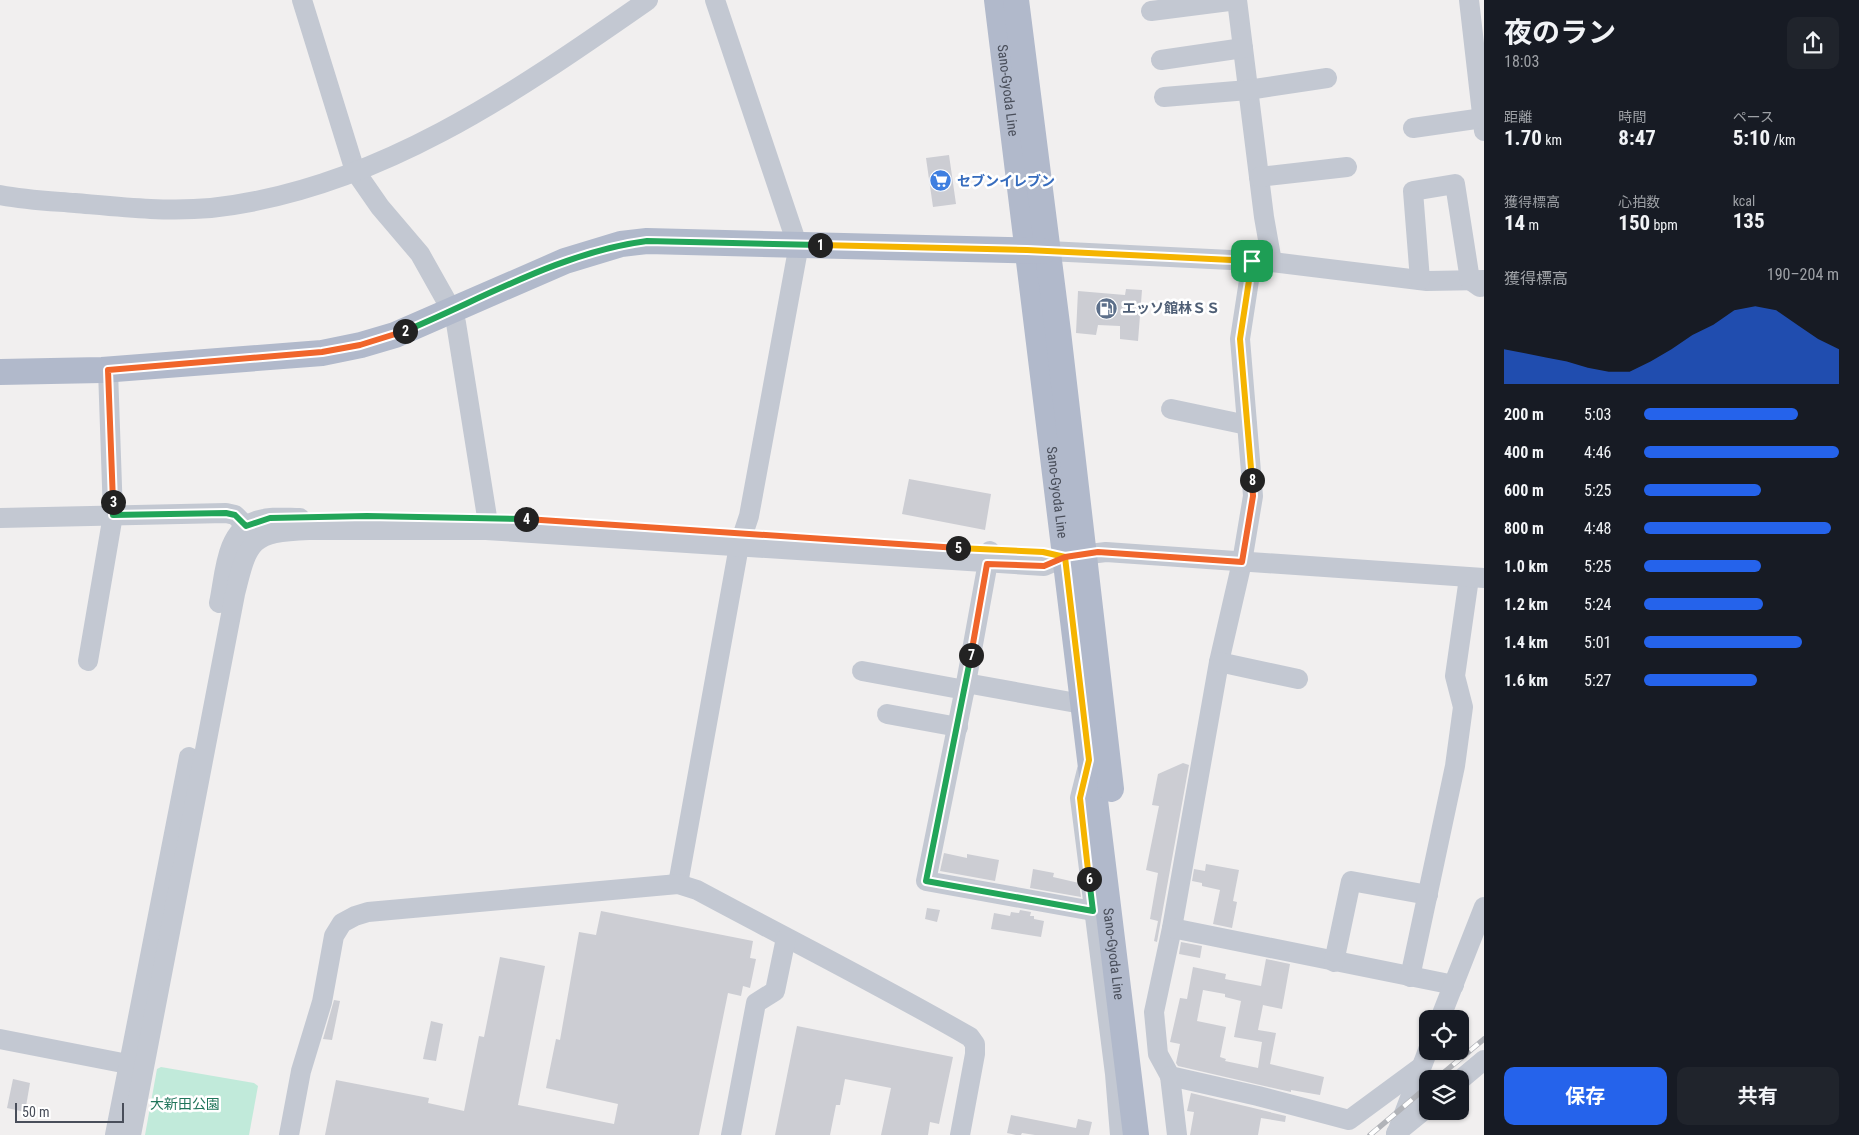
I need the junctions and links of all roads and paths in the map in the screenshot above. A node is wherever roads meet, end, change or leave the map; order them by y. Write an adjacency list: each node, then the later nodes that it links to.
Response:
1 (302, 0): 17 (street)
2 (648, 0): 17 (street)
3 (715, 0): 20 (street)
4 (997, 0): 21 (main road, Sano-Gyoda Line)
5 (1016, 0): 21 (main road, Sano-Gyoda Line)
6 (1237, 0): 8 (street); 9 (street)
7 (1469, 0): 14 (street)
8 (1151, 11)
9 (1243, 48): 10 (street); 12 (street)
10 (1161, 60)
11 (1327, 78): 12 (street)
12 (1248, 90): 13 (street); 18 (street)
13 (1164, 97)
14 (1483, 124): 15 (street)
15 (1413, 128)
16 (1347, 167): 18 (street)
17 (355, 171): 19 (street); 25 (street)
18 (1259, 176): 22 (street)
19 (0, 195)
20 (797, 244): 21 (main road); 25 (main road); 34 (street)
21 (1037, 251): 22 (street); 35 (main road, Sano-Gyoda Line)
22 (1262, 262): 23 (street); 29 (street)
23 (1420, 280): 24 (street); 24 (street)
24 (1479, 283)
25 (452, 311): 26 (main road); 32 (street)
26 (108, 370): 27 (main road); 30 (street)
27 (0, 372)
28 (1171, 408): 29 (street)
29 (1247, 425): 37 (street)
30 (113, 515): 31 (street); 33 (street); 39 (street)
31 (0, 518)
32 (486, 524): 33 (street); 34 (street); 63 (street)
33 (246, 526): 63 (street)
34 (741, 540): 36 (street); 49 (street)
35 (1074, 556): 36 (street); 37 (street); 44 (main road, Sano-Gyoda Line); 48 (main road, Sano-Gyoda Line)
36 (989, 557): 43 (street)
37 (1242, 562): 38 (street); 40 (street)
38 (1477, 578): 50 (street)
39 (88, 661)
40 (1219, 662): 42 (street); 53 (street)
41 (862, 671): 43 (street)
42 (1298, 679)
43 (966, 686): 44 (street); 46 (street)
44 (1082, 704): 47 (main road, Sano-Gyoda Line)
45 (887, 714): 46 (street)
46 (958, 727): 52 (street)
47 (1089, 760): 48 (main road, Sano-Gyoda Line); 52 (street)
48 (1103, 802): 74 (main road, Sano-Gyoda Line); 75 (main road, Sano-Gyoda Line)
49 (678, 884): 54 (street); 70 (street)
50 (1428, 895): 55 (street); 56 (street)
51 (1484, 907): 57 (street)
52 (1093, 911): 73 (street)
53 (1172, 928): 55 (street); 65 (street)
54 (786, 938): 71 (street); 72 (street)
55 (1334, 962): 56 (street)
56 (1410, 977): 57 (street)
57 (1454, 985): 58 (street)
58 (1444, 1010)
59 (0, 1039): 63 (street)
60 (1422, 1060): 65 (street)
61 (1423, 1060): 67 (street)
62 (1484, 1060): 64 (street)
63 (137, 1065): 68 (street); 69 (street)
64 (1469, 1072)
65 (1170, 1076): 76 (street)
66 (1419, 1115): 67 (street)
67 (1396, 1134)
68 (115, 1135)
69 (131, 1135)
70 (289, 1135)
71 (731, 1135)
72 (960, 1135)
73 (1120, 1135)
74 (1136, 1135)
75 (1154, 1135)
76 (1177, 1135)

